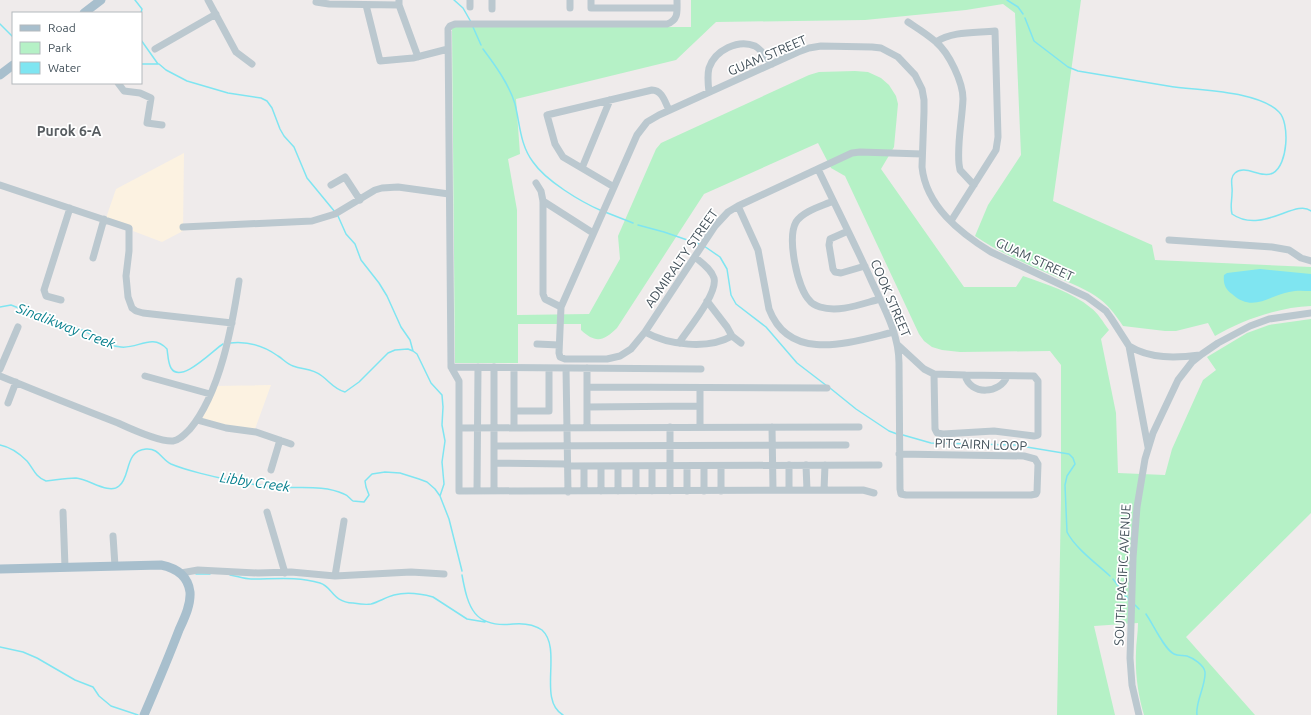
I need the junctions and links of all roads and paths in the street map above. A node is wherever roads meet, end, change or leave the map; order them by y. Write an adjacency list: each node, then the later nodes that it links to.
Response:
1 (102, 0): 12 (main road)
2 (208, 0): 13 (street)
3 (492, 0): 11 (street)
4 (570, 0): 10 (street)
5 (316, 2): 9 (street)
6 (399, 3): 9 (street); 18 (street)
7 (591, 4): 8 (street)
8 (677, 4): 17 (street)
9 (366, 5): 18 (street)
10 (570, 8)
11 (492, 9)
12 (85, 12)
13 (216, 14): 16 (street); 19 (street)
14 (908, 22): 15 (street)
15 (936, 42): 34 (street); 34 (street)
16 (155, 49)
17 (448, 49): 18 (street); 36 (street)
18 (418, 57)
19 (252, 64)
20 (772, 64): 24 (street, GUAM STREET); 24 (street); 28 (street, GUAM STREET)
21 (12, 66): 22 (main road)
22 (0, 75)
23 (119, 84): 27 (street)
24 (709, 92): 26 (street, GUAM STREET)
25 (610, 100): 26 (street); 29 (street); 29 (street)
26 (669, 110): 35 (street, GUAM STREET)
27 (162, 125)
28 (922, 154): 30 (street, ADMIRALTY STREET); 43 (street, GUAM STREET)
29 (582, 168): 35 (street)
30 (818, 169): 39 (street, COOK STREET); 40 (street, ADMIRALTY STREET)
31 (536, 183): 38 (street)
32 (0, 185): 41 (street)
33 (332, 185): 37 (street)
34 (974, 185): 43 (street)
35 (614, 187): 46 (street, GUAM STREET)
36 (449, 194): 37 (street); 71 (street)
37 (360, 200): 44 (street)
38 (543, 201): 46 (street); 56 (street)
39 (833, 201): 45 (street, COOK STREET); 53 (street)
40 (738, 206): 48 (street, ADMIRALTY STREET); 61 (street)
41 (70, 208): 42 (street); 54 (street)
42 (104, 220): 49 (street); 58 (street)
43 (951, 221): 68 (street, GUAM STREET)
44 (182, 227)
45 (848, 231): 51 (street, COOK STREET); 51 (street)
46 (593, 233): 56 (street, GUAM STREET)
47 (1169, 240): 50 (street)
48 (695, 257): 55 (street); 60 (street, ADMIRALTY STREET)
49 (93, 258)
50 (1311, 261)
51 (865, 266): 53 (street, COOK STREET)
52 (239, 281): 58 (street)
53 (880, 299): 61 (street, COOK STREET)
54 (61, 300)
55 (707, 301): 62 (street); 63 (street)
56 (561, 307): 66 (street, GUAM STREET)
57 (1311, 313): 69 (street, SOUTH PACIFIC AVENUE)
58 (232, 322): 89 (street)
59 (18, 327): 78 (street)
60 (645, 332): 63 (street); 70 (street, ADMIRALTY STREET)
61 (894, 332): 67 (street, COOK STREET)
62 (732, 336): 63 (street); 64 (street)
63 (679, 342)
64 (741, 343)
65 (537, 344): 66 (street)
66 (559, 345): 70 (street, GUAM STREET)
67 (898, 346): 80 (street); 113 (street, COOK STREET)
68 (1129, 346): 69 (street); 112 (street, GUAM STREET)
69 (1202, 354): 112 (street, SOUTH PACIFIC AVENUE)
70 (560, 357)
71 (450, 367): 72 (street); 101 (street)
72 (478, 367): 73 (street); 102 (street)
73 (494, 367): 74 (street); 103 (street)
74 (514, 368): 75 (street); 93 (street)
75 (549, 368): 76 (street); 93 (street)
76 (566, 368): 77 (street); 95 (street)
77 (587, 368): 79 (street); 86 (street)
78 (0, 369)
79 (701, 369)
80 (934, 374): 83 (street); 84 (street)
81 (0, 376): 85 (street)
82 (146, 376): 89 (street)
83 (966, 376): 84 (street); 84 (street)
84 (1007, 376)
85 (16, 382): 90 (street); 94 (street)
86 (587, 388): 87 (street); 92 (street)
87 (700, 388): 88 (street); 91 (street)
88 (827, 388)
89 (210, 394): 94 (street)
90 (8, 404)
91 (700, 406): 92 (street); 98 (street)
92 (587, 407): 96 (street)
93 (514, 411): 104 (street)
94 (197, 420): 105 (street)
95 (567, 427): 96 (street); 104 (street); 109 (street)
96 (587, 427): 97 (street)
97 (670, 427): 98 (street); 110 (street)
98 (700, 427): 99 (street)
99 (772, 427): 100 (street); 111 (street)
100 (859, 427)
101 (459, 428): 102 (street); 136 (street)
102 (478, 428): 103 (street); 136 (street)
103 (495, 428): 104 (street); 108 (street)
104 (514, 428)
105 (280, 440): 106 (street); 130 (street)
106 (291, 444)
107 (846, 445): 111 (street)
108 (494, 446): 109 (street); 114 (street)
109 (567, 446): 110 (street); 115 (street)
110 (670, 446): 111 (street); 125 (street)
111 (772, 446): 129 (street)
112 (1148, 447): 161 (street, SOUTH PACIFIC AVENUE)
113 (899, 454): 148 (street, COOK STREET); 148 (street, PITCAIRN LOOP)
114 (495, 463): 115 (street); 137 (street)
115 (567, 465): 120 (street); 146 (street)
116 (789, 465): 117 (street); 129 (street); 133 (street)
117 (806, 465): 118 (street); 134 (street)
118 (825, 465): 119 (street); 135 (street)
119 (879, 465)
120 (584, 466): 121 (street); 138 (street)
121 (601, 466): 122 (street); 139 (street)
122 (618, 466): 123 (street); 140 (street)
123 (636, 466): 124 (street); 141 (street)
124 (652, 466): 125 (street); 142 (street)
125 (670, 466): 126 (street); 143 (street)
126 (687, 466): 127 (street); 144 (street)
127 (704, 466): 128 (street); 145 (street)
128 (721, 466): 129 (street); 131 (street)
129 (772, 466): 132 (street)
130 (271, 470)
131 (721, 490): 132 (street); 145 (street)
132 (773, 490): 133 (street)
133 (789, 490): 134 (street)
134 (806, 490): 135 (street)
135 (824, 490): 147 (street)
136 (477, 491): 137 (street)
137 (494, 491): 146 (street)
138 (584, 491): 139 (street); 146 (street)
139 (601, 491): 140 (street)
140 (618, 491): 141 (street)
141 (636, 491): 142 (street)
142 (652, 491): 143 (street)
143 (670, 491): 144 (street)
144 (687, 491): 145 (street)
145 (704, 491)
146 (568, 492)
147 (874, 493)
148 (901, 494)
149 (63, 512): 154 (street)
150 (267, 512): 157 (street)
151 (344, 521): 159 (street)
152 (113, 536): 153 (street)
153 (115, 566): 154 (main road); 156 (main road)
154 (65, 567): 155 (main road)
155 (0, 569)
156 (181, 573): 157 (street); 160 (main road)
157 (285, 573): 159 (street)
158 (444, 574): 159 (street)
159 (335, 576)
160 (144, 715)
161 (1139, 715)

